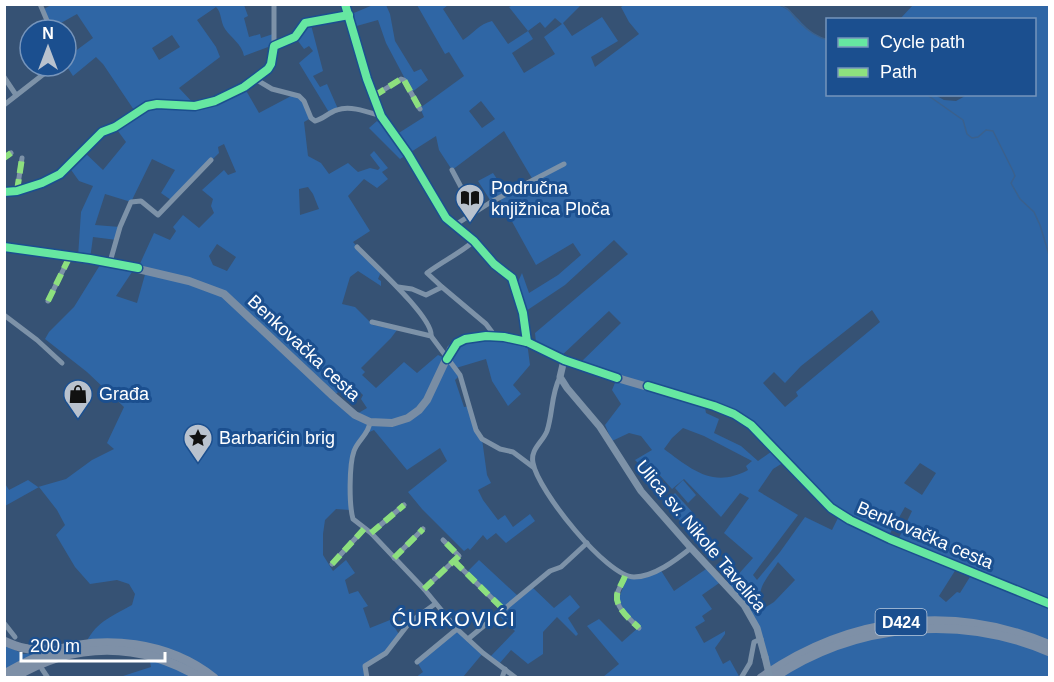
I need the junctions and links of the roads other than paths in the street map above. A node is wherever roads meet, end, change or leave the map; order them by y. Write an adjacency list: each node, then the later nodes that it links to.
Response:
1 (40, 4): 5 (street)
2 (274, 4): 6 (street)
3 (345, 4): 4 (street)
4 (349, 15): 6 (street); 11 (street)
5 (46, 18)
6 (274, 46): 9 (street)
7 (4, 77): 10 (street)
8 (38, 78): 10 (street)
9 (255, 79): 14 (street); 22 (street)
10 (16, 95): 12 (street)
11 (374, 98): 13 (street); 14 (street); 15 (street)
12 (4, 105)
13 (420, 109)
14 (363, 110): 15 (street)
15 (381, 116): 25 (street)
16 (11, 153): 17 (street)
17 (4, 158)
18 (22, 158): 22 (street)
19 (211, 160): 30 (street)
20 (564, 164): 24 (street)
21 (452, 170): 24 (street)
22 (17, 191): 23 (street)
23 (4, 192)
24 (482, 207): 25 (street)
25 (454, 225): 26 (street)
26 (474, 241): 32 (street); 38 (street)
27 (4, 247): 29 (main road, Benkovačka cesta)
28 (357, 247): 31 (street)
29 (70, 256): 30 (main road, Benkovačka cesta); 33 (street)
30 (111, 262): 43 (main road, Benkovačka cesta)
31 (398, 287): 32 (street); 36 (street)
32 (442, 287): 37 (street)
33 (48, 301)
34 (4, 315): 41 (street)
35 (372, 322): 36 (street)
36 (431, 336): 39 (street)
37 (493, 336): 38 (main road, Benkovačka cesta); 39 (main road, Benkovačka cesta)
38 (527, 342): 40 (main road, Benkovačka cesta)
39 (447, 359): 43 (main road, Benkovačka cesta); 44 (street)
40 (564, 360): 42 (street); 58 (main road, Benkovačka cesta)
41 (62, 363)
42 (560, 377): 44 (street); 51 (street, Ulica sv. Nikole Tavelića)
43 (370, 422): 46 (street)
44 (534, 468): 50 (street)
45 (404, 505): 48 (street)
46 (364, 529): 48 (street); 54 (street)
47 (423, 529): 52 (street)
48 (371, 533): 52 (street)
49 (443, 540): 53 (street)
50 (587, 543): 55 (street); 59 (street)
51 (691, 548): 55 (street); 65 (street, Ulica sv. Nikole Tavelića)
52 (394, 558): 56 (street)
53 (454, 561): 56 (street); 59 (street)
54 (332, 564)
55 (625, 576): 61 (street)
56 (424, 589): 57 (street)
57 (435, 604): 62 (street); 78 (street)
58 (1050, 604)
59 (503, 609): 64 (street)
60 (4, 623): 63 (street)
61 (639, 628)
62 (457, 629): 64 (street); 70 (street)
63 (15, 637)
64 (468, 639): 72 (street)
65 (761, 639): 81 (street); 83 (street, Ulica sv. Nikole Tavelića, bridge)
66 (4, 641): 68 (highway)
67 (1050, 645): 82 (highway, D424)
68 (59, 649): 73 (highway); 77 (highway)
69 (1050, 652): 83 (highway, D424)
70 (417, 662)
71 (42, 669): 75 (street)
72 (505, 669): 79 (street); 80 (street)
73 (4, 674)
74 (13, 678): 76 (highway)
75 (48, 678)
76 (201, 678)
77 (214, 678)
78 (366, 678)
79 (502, 678)
80 (516, 678)
81 (741, 678)
82 (761, 678)
83 (772, 678)

